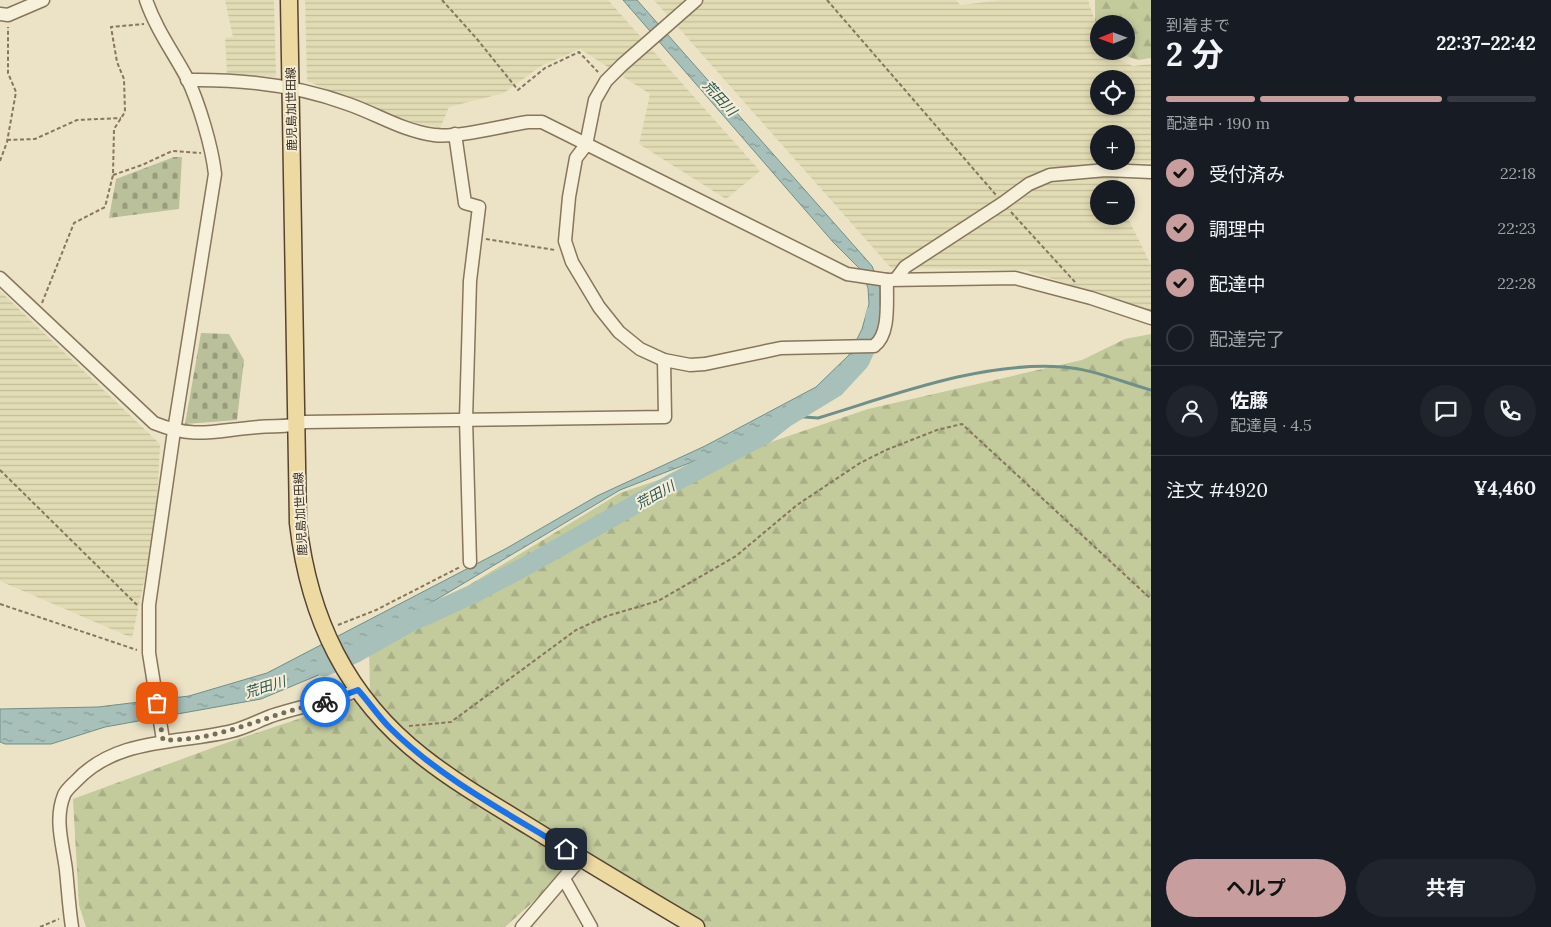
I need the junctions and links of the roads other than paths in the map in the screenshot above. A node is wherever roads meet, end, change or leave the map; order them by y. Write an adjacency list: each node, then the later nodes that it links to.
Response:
1 (43, 0): 5 (street)
2 (146, 0): 6 (street)
3 (289, 0): 7 (main road, 鹿児島加世田線)
4 (696, 0): 9 (street)
5 (4, 15)
6 (188, 80): 7 (street); 17 (street)
7 (291, 88): 8 (street); 16 (main road, 鹿児島加世田線)
8 (455, 134): 9 (street); 15 (street)
9 (586, 145): 12 (street); 14 (street)
10 (1151, 172): 12 (street)
11 (0, 278): 17 (street)
12 (890, 279): 13 (street); 14 (street)
13 (1151, 318)
14 (664, 360): 15 (street)
15 (466, 420): 16 (street); 18 (street)
16 (297, 425): 17 (street); 19 (main road, 鹿児島加世田線)
17 (174, 431): 20 (street)
18 (470, 562)
19 (354, 684): 20 (street); 21 (main road, 鹿児島加世田線)
20 (162, 735): 23 (street)
21 (581, 858): 22 (street); 26 (main road, 鹿児島加世田線)
22 (564, 879): 24 (street); 25 (street)
23 (72, 927)
24 (522, 927)
25 (591, 927)
26 (696, 927)

